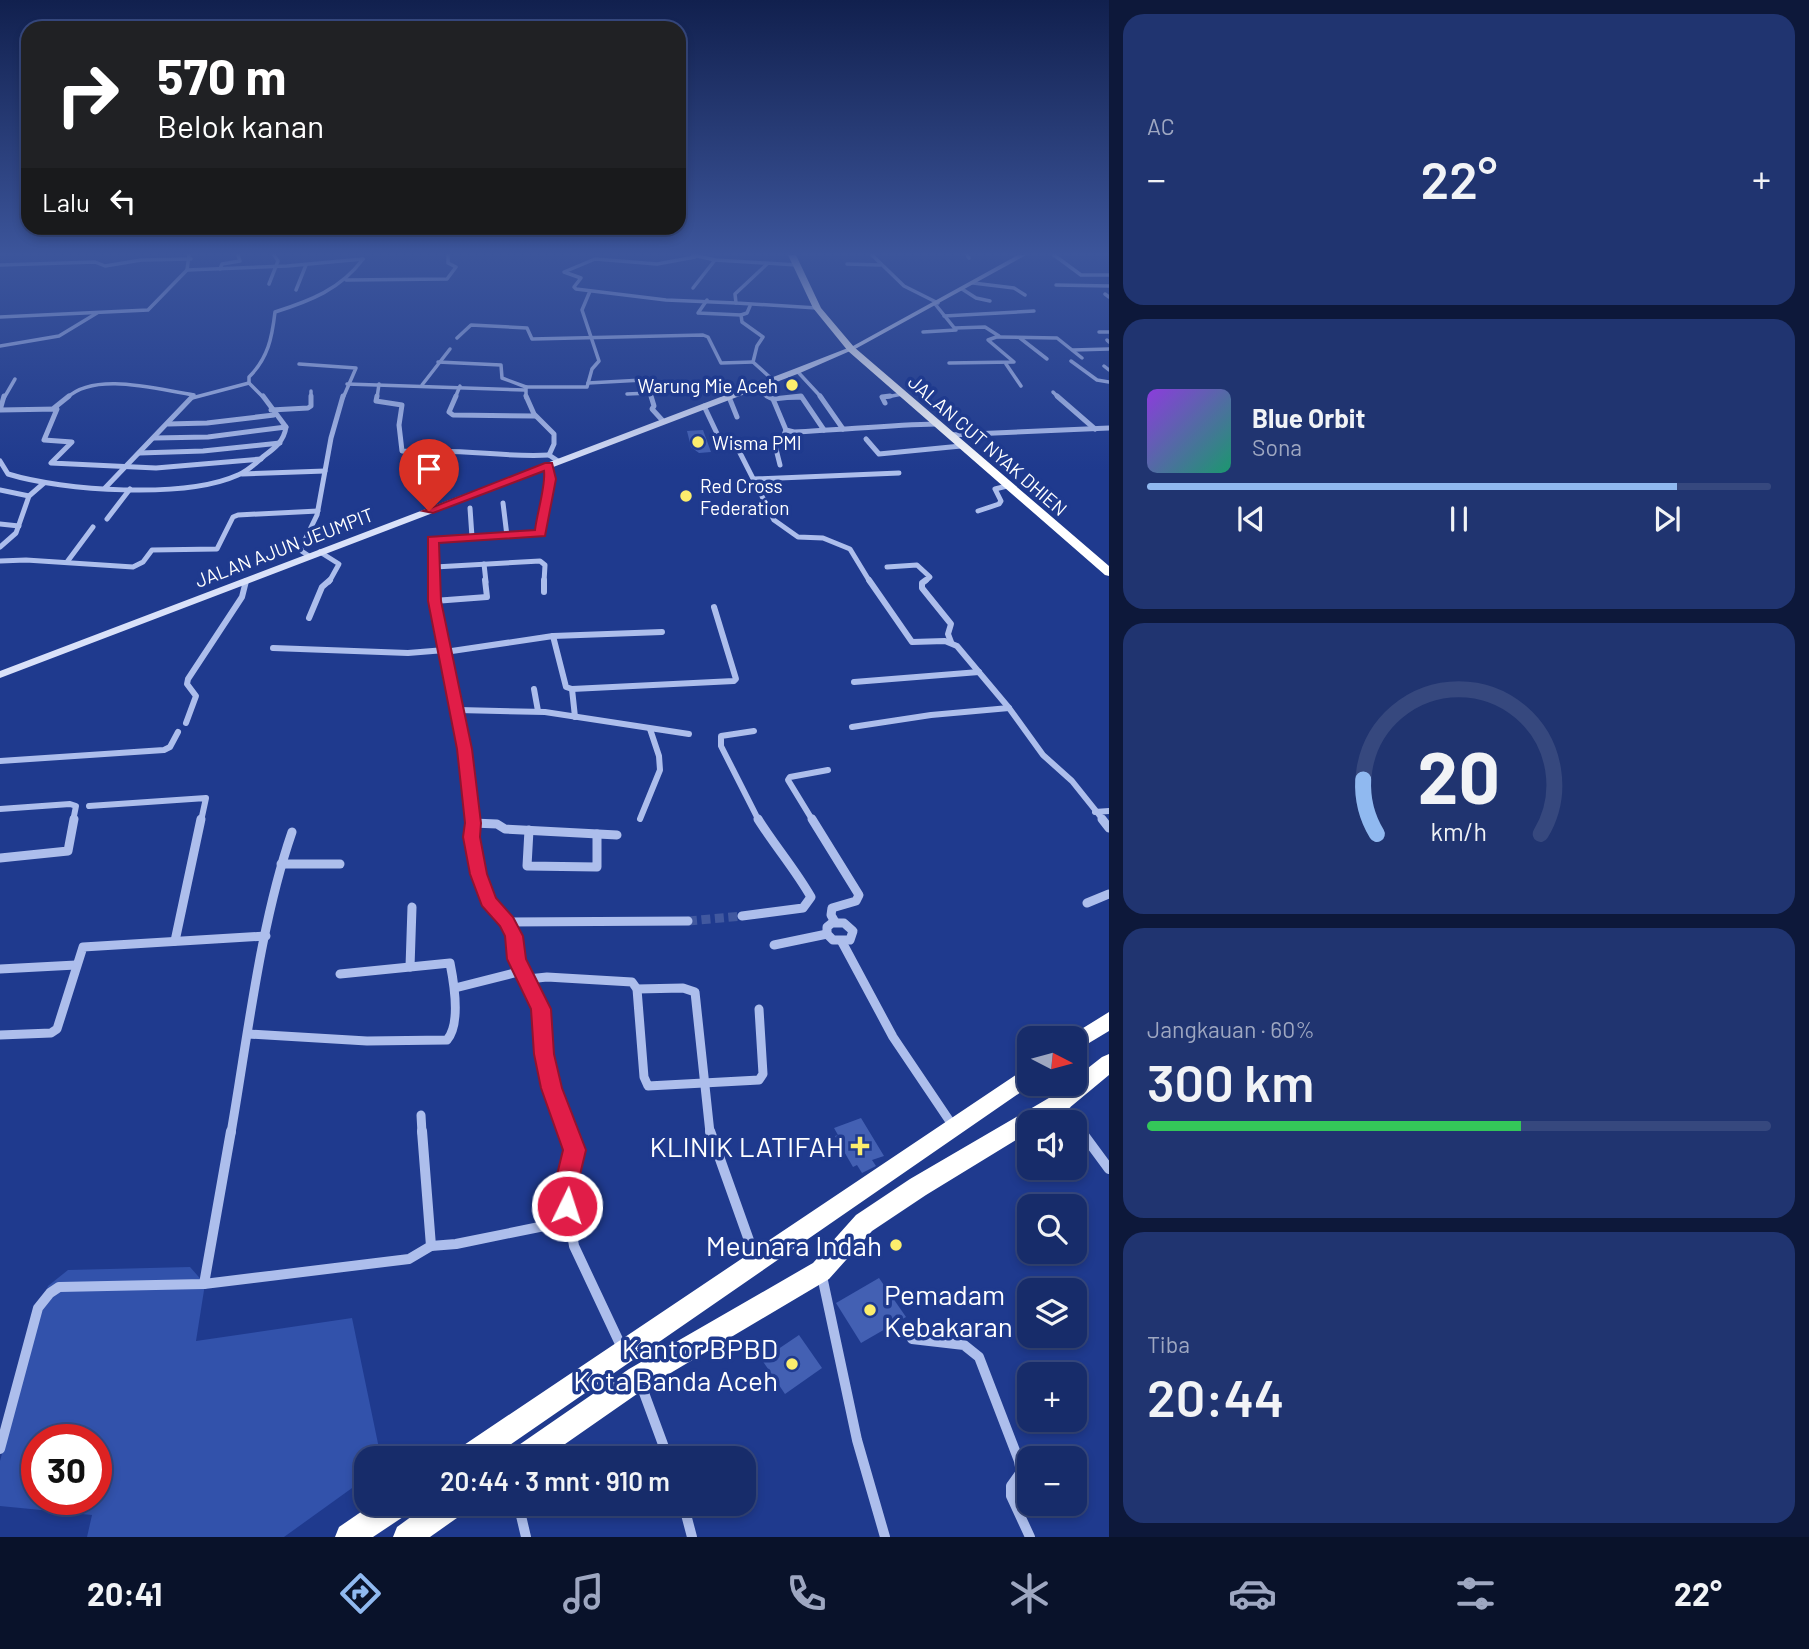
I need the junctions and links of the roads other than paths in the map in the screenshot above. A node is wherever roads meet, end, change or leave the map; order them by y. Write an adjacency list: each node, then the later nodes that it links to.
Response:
1 (75, 327): 19 (street)
2 (273, 327): 39 (street)
3 (467, 327): 16 (street)
4 (505, 327): 18 (street)
5 (588, 327): 18 (street)
6 (745, 327): 28 (street)
7 (831, 327): 20 (highway, JALAN CUT NYAK DHIEN)
8 (890, 327): 20 (street, JALAN AJUN JEUMPIT)
9 (955, 328): 11 (street); 14 (street)
10 (1044, 329): 17 (street)
11 (923, 332)
12 (1098, 332): 13 (street)
13 (1109, 332)
14 (998, 337): 15 (street); 31 (street)
15 (1019, 337): 17 (street); 25 (street)
16 (457, 338)
17 (1057, 338): 23 (street)
18 (592, 339): 28 (street); 40 (street)
19 (0, 346)
20 (851, 346): 34 (street, JALAN AJUN JEUMPIT); 51 (highway, JALAN CUT NYAK DHIEN); 70 (highway, JALAN CUT NYAK DHIEN)
21 (1109, 348): 23 (street)
22 (450, 349): 27 (street)
23 (1072, 349): 24 (street)
24 (1082, 358)
25 (1047, 359)
26 (1071, 361): 38 (street)
27 (438, 362): 43 (street); 46 (street)
28 (754, 362): 37 (street)
29 (949, 363): 31 (street)
30 (299, 364): 41 (street)
31 (1006, 364): 45 (street)
32 (1104, 366): 33 (street)
33 (1109, 370)
34 (797, 371): 37 (street, JALAN AJUN JEUMPIT); 65 (street)
35 (15, 379): 57 (street)
36 (643, 380): 40 (street)
37 (774, 380): 47 (street, JALAN AJUN JEUMPIT)
38 (1109, 382)
39 (249, 383): 52 (street); 58 (street)
40 (588, 383): 46 (street)
41 (347, 384): 42 (street); 82 (street)
42 (379, 384): 43 (street); 75 (street)
43 (422, 385): 44 (street)
44 (460, 386): 46 (street); 59 (street)
45 (1021, 386)
46 (525, 388): 59 (street)
47 (752, 388): 53 (street, JALAN AJUN JEUMPIT); 54 (street)
48 (311, 391): 58 (street)
49 (1054, 392): 66 (street)
50 (627, 394): 61 (street)
51 (902, 394): 55 (street); 63 (highway, JALAN CUT NYAK DHIEN)
52 (194, 396): 57 (street); 62 (street)
53 (729, 397): 56 (street, JALAN AJUN JEUMPIT); 60 (street)
54 (774, 399): 68 (street); 69 (street)
55 (886, 403)
56 (704, 406): 61 (street, JALAN AJUN JEUMPIT); 85 (street)
57 (53, 408): 81 (street)
58 (272, 412): 62 (street); 64 (street)
59 (535, 416): 79 (street)
60 (737, 417)
61 (663, 421): 79 (street, JALAN AJUN JEUMPIT)
62 (168, 424): 71 (street)
63 (936, 424): 65 (street); 70 (highway, JALAN CUT NYAK DHIEN)
64 (286, 427): 71 (street); 73 (street)
65 (843, 429): 69 (street)
66 (1095, 429): 67 (street); 70 (street)
67 (1108, 429)
68 (786, 430): 69 (street); 80 (street)
69 (824, 430)
70 (953, 434): 74 (highway, JALAN CUT NYAK DHIEN); 108 (highway, JALAN CUT NYAK DHIEN)
71 (154, 438): 76 (street)
72 (866, 439): 74 (street)
73 (281, 443): 76 (street); 77 (street)
74 (961, 446): 87 (highway, JALAN CUT NYAK DHIEN)
75 (418, 452): 79 (street); 95 (street)
76 (139, 453): 81 (street)
77 (262, 459): 81 (street); 84 (street)
78 (0, 461): 86 (street)
79 (552, 461): 95 (street, JALAN AJUN JEUMPIT); 101 (street)
80 (780, 465)
81 (124, 469): 88 (street)
82 (325, 471): 84 (street); 94 (street)
83 (899, 473): 85 (street)
84 (242, 474): 89 (street)
85 (754, 479): 120 (street)
86 (44, 483): 88 (street); 91 (street)
87 (1007, 486): 96 (street); 112 (highway, JALAN CUT NYAK DHIEN)
88 (105, 488): 89 (street)
89 (130, 489): 97 (street)
90 (0, 490): 91 (street)
91 (29, 496): 99 (street)
92 (503, 503): 101 (street)
93 (470, 508): 102 (street)
94 (317, 511): 105 (street); 107 (street)
95 (429, 511): 104 (street, JALAN AJUN JEUMPIT)
96 (978, 511)
97 (107, 519)
98 (0, 524): 99 (street)
99 (19, 526): 103 (street)
100 (93, 527): 107 (street)
101 (507, 536): 102 (street)
102 (472, 537): 110 (street)
103 (0, 547)
104 (320, 552): 105 (street, JALAN AJUN JEUMPIT); 117 (street)
105 (309, 556): 113 (street, JALAN AJUN JEUMPIT)
106 (0, 561): 107 (street)
107 (67, 562)
108 (1109, 563)
109 (484, 564): 110 (street); 114 (street); 115 (street)
110 (435, 567): 115 (street)
111 (887, 567): 120 (street)
112 (1109, 572)
113 (246, 581): 124 (street, JALAN AJUN JEUMPIT); 132 (street)
114 (544, 592)
115 (434, 601): 122 (street)
116 (714, 607): 127 (street)
117 (309, 618)
118 (662, 632): 119 (street)
119 (553, 636): 122 (street); 127 (street)
120 (951, 642): 123 (street)
121 (273, 648): 122 (street)
122 (445, 651): 129 (street)
123 (979, 671): 125 (street); 128 (street)
124 (0, 675)
125 (854, 682)
126 (534, 689): 130 (street)
127 (572, 689): 131 (street)
128 (1009, 708): 133 (street); 143 (street)
129 (458, 710): 130 (street); 145 (street)
130 (538, 711): 131 (street)
131 (575, 717): 134 (street)
132 (186, 723)
133 (852, 727)
134 (650, 729): 137 (street); 144 (street)
135 (754, 731): 157 (street)
136 (178, 732): 138 (street)
137 (689, 734)
138 (0, 761)
139 (828, 770): 160 (street)
140 (89, 806): 163 (street)
141 (0, 809): 151 (street)
142 (1109, 811): 143 (street)
143 (1096, 812): 146 (street)
144 (640, 819)
145 (473, 823): 147 (street); 159 (street)
146 (1109, 828)
147 (529, 830): 149 (street); 149 (street)
148 (292, 832): 152 (street)
149 (597, 834): 150 (street)
150 (617, 835)
151 (0, 858)
152 (282, 864): 153 (street); 162 (street)
153 (340, 864)
154 (1109, 894): 155 (street)
155 (1087, 903)
156 (412, 907): 167 (street)
157 (742, 916)
158 (688, 921): 159 (street)
159 (507, 922): 169 (street)
160 (835, 922): 161 (street); 164 (street)
161 (827, 934): 164 (street); 165 (street)
162 (266, 936): 163 (street); 176 (street)
163 (175, 941): 166 (street)
164 (842, 942): 184 (street)
165 (774, 944)
166 (76, 964): 168 (street); 177 (street)
167 (410, 967): 170 (street); 172 (street)
168 (0, 969)
169 (522, 971): 171 (street); 172 (street)
170 (340, 974)
171 (528, 979): 173 (street); 188 (street)
172 (455, 988): 176 (street)
173 (637, 989): 181 (street); 181 (street)
174 (759, 1009): 181 (street)
175 (1109, 1020): 178 (highway)
176 (248, 1034): 192 (street)
177 (0, 1035)
178 (1087, 1035)
179 (1109, 1063): 182 (highway)
180 (1017, 1083): 184 (highway)
181 (706, 1084): 190 (street)
182 (1061, 1102): 186 (street); 187 (highway)
183 (421, 1115): 189 (street)
184 (953, 1127): 185 (highway)
185 (899, 1167): 187 (highway); 190 (highway)
186 (1109, 1169)
187 (918, 1187): 191 (highway)
188 (569, 1221): 189 (street); 194 (street)
189 (431, 1246): 192 (street)
190 (756, 1260): 194 (highway)
191 (821, 1271): 195 (highway); 208 (street)
192 (204, 1284): 199 (street)
193 (912, 1339): 209 (street)
194 (624, 1352): 196 (highway)
195 (638, 1378): 197 (highway); 198 (street)
196 (485, 1446)
197 (539, 1446)
198 (664, 1446)
199 (0, 1449)
200 (380, 1516): 204 (highway)
201 (436, 1516): 205 (highway)
202 (521, 1516): 206 (street)
203 (686, 1516): 207 (street)
204 (349, 1537)
205 (407, 1537)
206 (526, 1537)
207 (692, 1537)
208 (885, 1537)
209 (1030, 1537)

